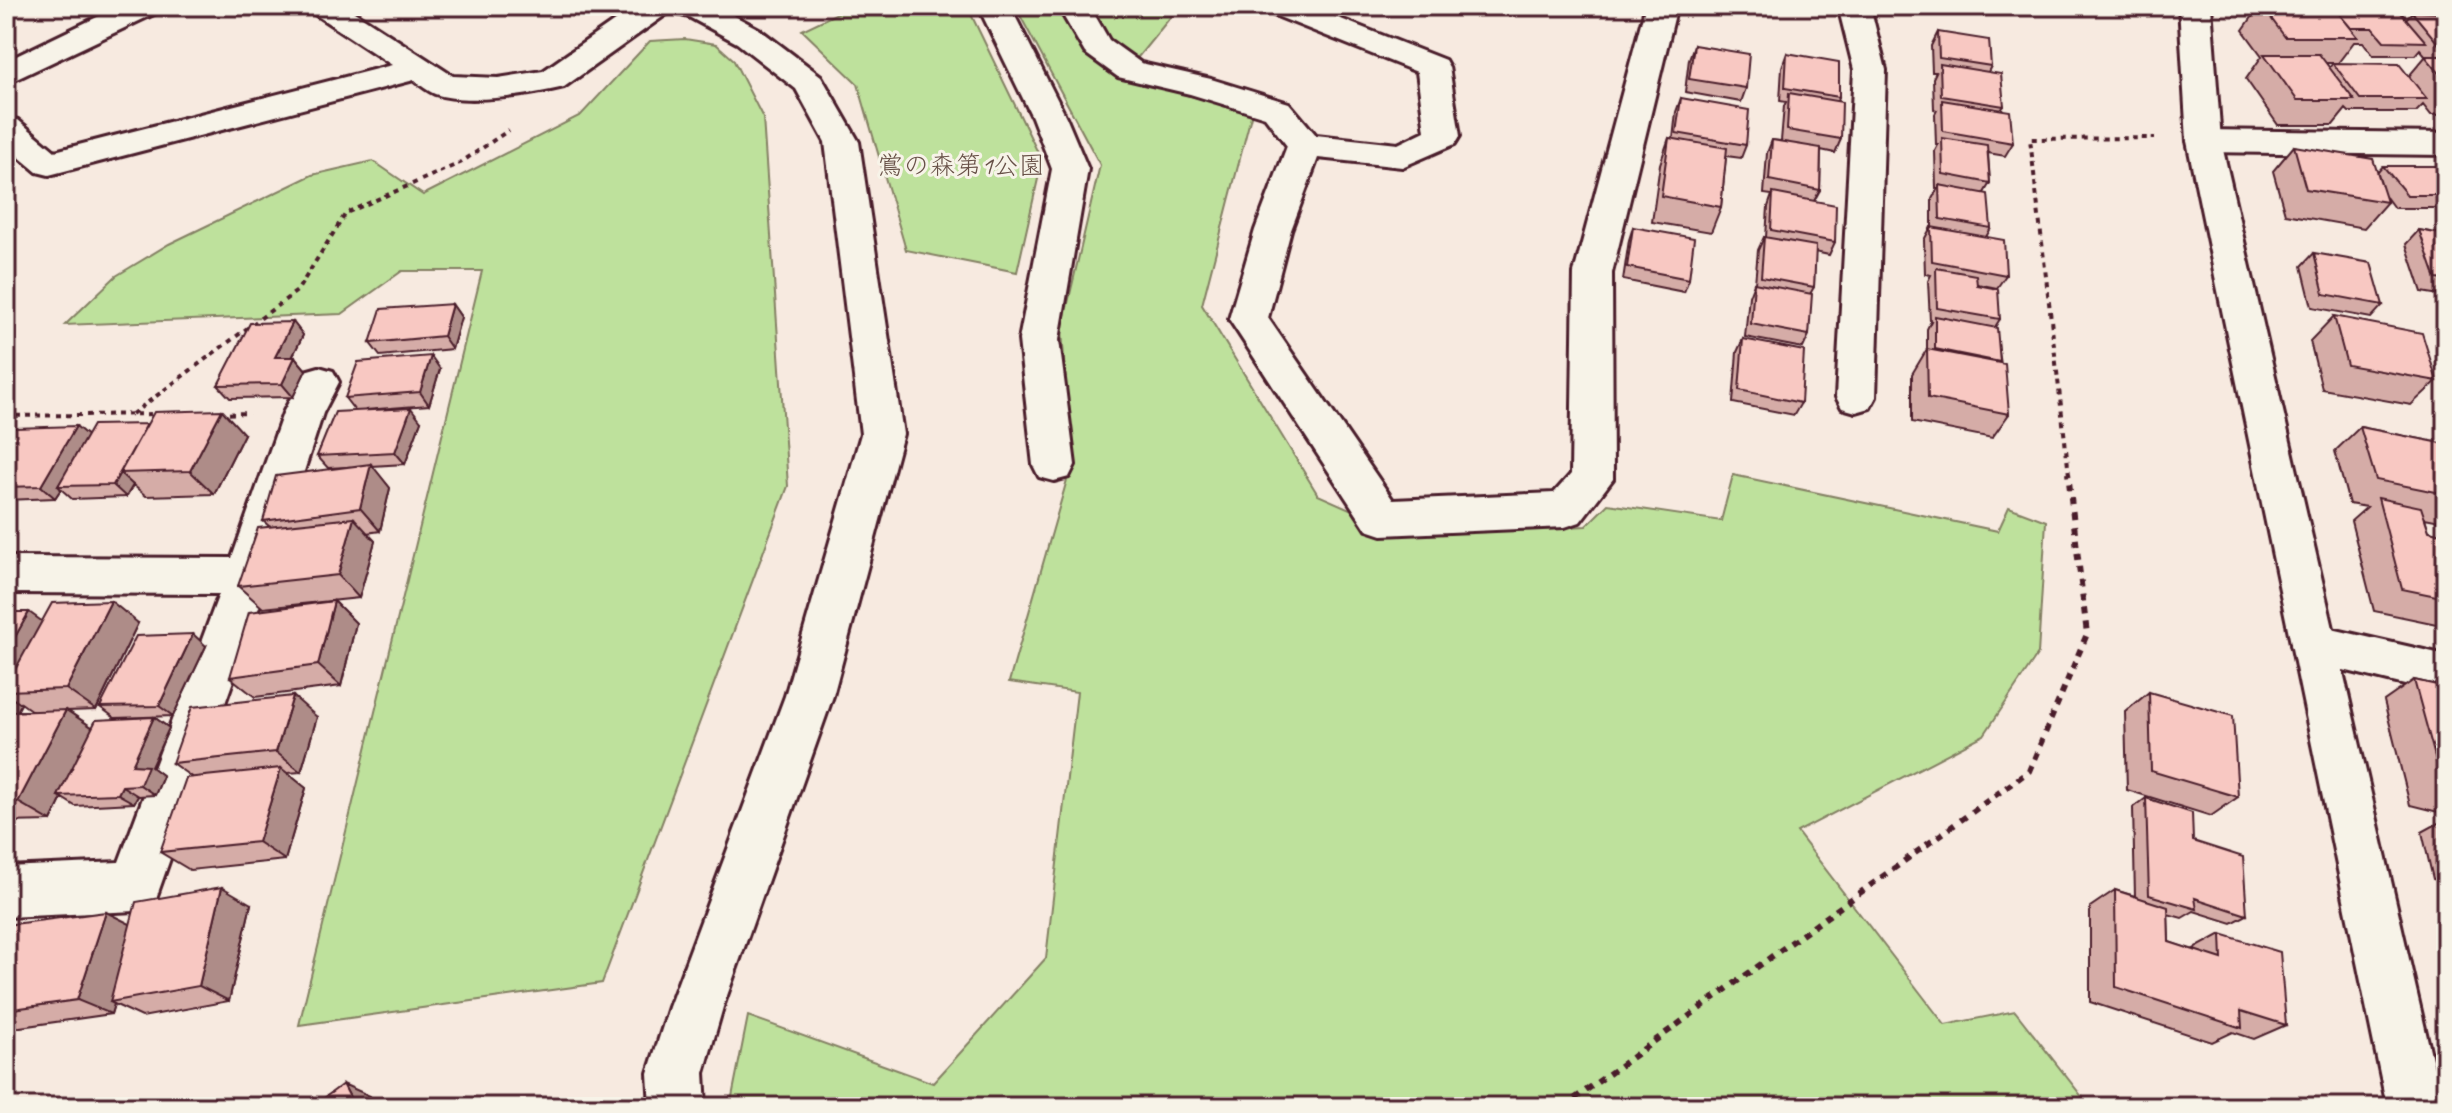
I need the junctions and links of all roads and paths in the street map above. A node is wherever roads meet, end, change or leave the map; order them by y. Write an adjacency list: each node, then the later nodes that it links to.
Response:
1 (145, 6): 12 (street)
2 (324, 6): 11 (street)
3 (657, 6): 11 (street)
4 (685, 6): 31 (street)
5 (994, 6): 24 (street)
6 (1081, 6): 17 (street)
7 (1280, 6): 17 (street)
8 (1854, 6): 19 (street)
9 (2195, 6): 15 (street)
10 (1661, 7): 17 (street)
11 (421, 68): 13 (street)
12 (6, 74)
13 (6, 128)
14 (509, 129): 20 (path)
15 (2204, 141): 16 (street); 27 (street); 32 (path)
16 (2446, 144)
17 (1305, 145)
18 (311, 397): 22 (path); 26 (street)
19 (1856, 397)
20 (132, 414): 21 (path); 23 (path)
21 (163, 414)
22 (210, 414)
23 (6, 416)
24 (1054, 465)
25 (6, 575): 26 (street)
26 (248, 576): 29 (street)
27 (2314, 645): 28 (street); 33 (street)
28 (2446, 675)
29 (18, 892): 30 (street)
30 (6, 943)
31 (678, 1107)
32 (1563, 1107)
33 (2415, 1107)

